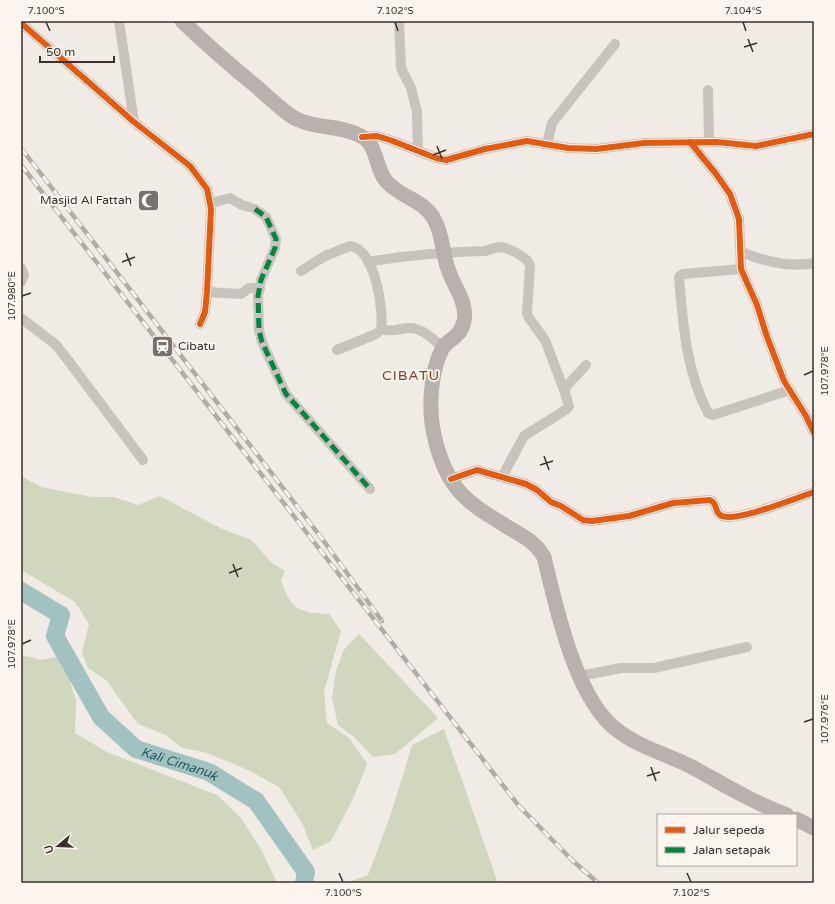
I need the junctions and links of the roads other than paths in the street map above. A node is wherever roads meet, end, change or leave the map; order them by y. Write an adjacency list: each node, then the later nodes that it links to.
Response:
1 (119, 21): 7 (street)
2 (182, 21): 9 (main road)
3 (399, 21): 13 (street)
4 (21, 23): 7 (street)
5 (615, 44): 12 (street)
6 (708, 90): 11 (street)
7 (134, 122): 14 (street)
8 (814, 134): 11 (street)
9 (362, 136): 13 (street); 15 (main road)
10 (690, 142): 11 (street); 12 (street); 16 (street)
11 (709, 142)
12 (547, 144): 13 (street)
13 (418, 151)
14 (211, 203): 23 (street); 24 (street)
15 (442, 251): 17 (street); 28 (main road); 31 (street)
16 (741, 252): 18 (street); 20 (street)
17 (368, 262): 21 (street); 27 (street)
18 (814, 263)
19 (21, 268): 22 (street)
20 (741, 269): 32 (street); 32 (street)
21 (301, 271)
22 (21, 282)
23 (260, 288): 24 (street); 37 (street)
24 (207, 292): 26 (street)
25 (21, 318): 34 (street)
26 (200, 324)
27 (381, 329): 28 (street); 29 (street)
28 (443, 347): 36 (main road)
29 (337, 350)
30 (586, 365): 31 (street)
31 (564, 390): 35 (street)
32 (790, 390): 33 (street)
33 (814, 433)
34 (143, 460)
35 (502, 477): 36 (street); 38 (street)
36 (451, 479): 40 (main road)
37 (370, 489)
38 (814, 492)
39 (748, 647): 40 (street)
40 (580, 676): 41 (main road)
41 (784, 814)
42 (797, 820): 43 (main road)
43 (814, 828)

